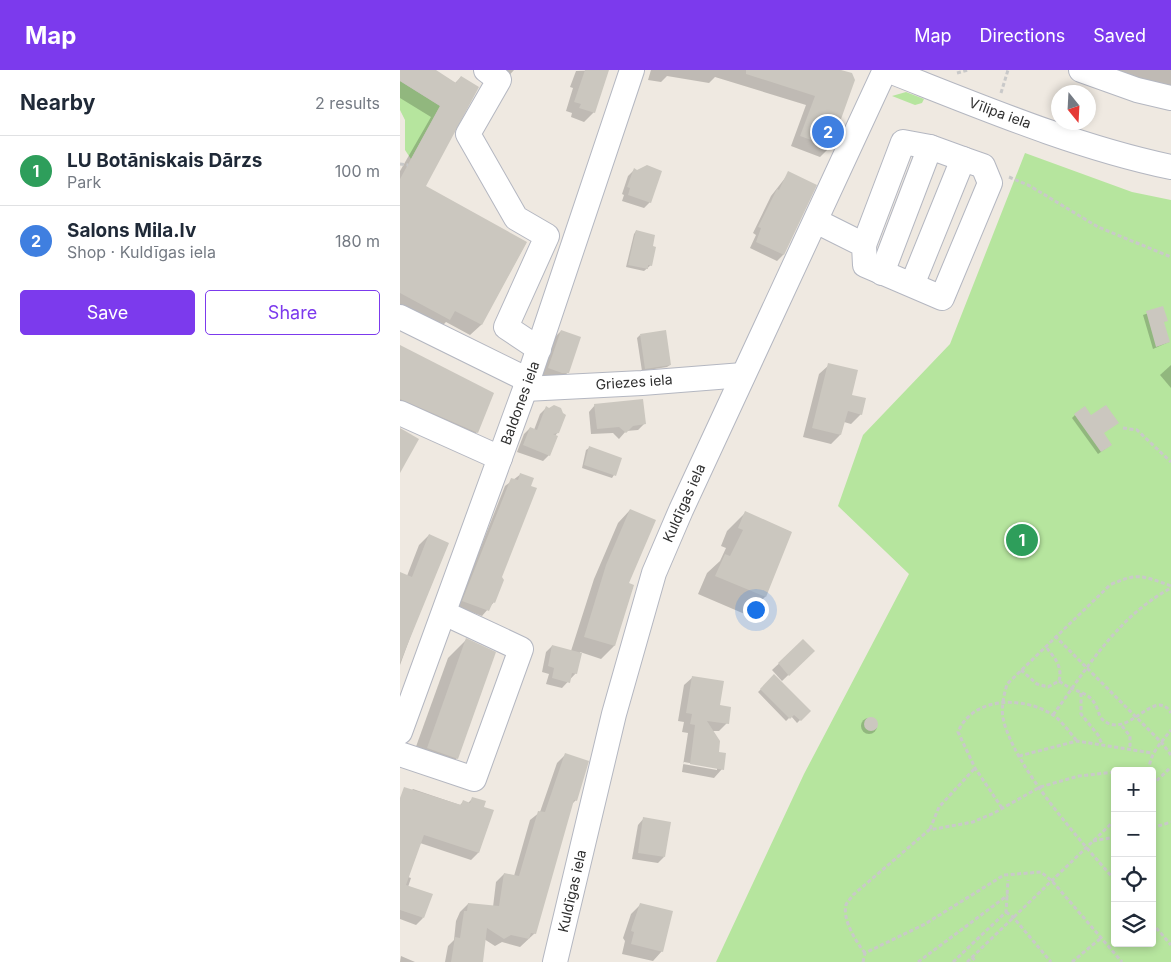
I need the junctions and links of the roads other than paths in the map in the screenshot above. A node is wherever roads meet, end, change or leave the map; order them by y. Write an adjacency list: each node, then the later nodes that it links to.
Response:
1 (486, 70): 14 (street)
2 (632, 70): 14 (street, Baldones iela)
3 (886, 70): 8 (street, Vīlipa iela); 9 (street, Kuldīgas iela)
4 (1081, 70): 5 (street)
5 (1171, 98)
6 (930, 147): 7 (street); 10 (street); 11 (street)
7 (963, 159): 12 (street); 12 (street)
8 (1171, 168)
9 (816, 221): 10 (street); 15 (street, Kuldīgas iela)
10 (864, 245): 11 (street)
11 (882, 272): 12 (street)
12 (912, 286)
13 (400, 317): 16 (street)
14 (539, 349): 16 (street, Baldones iela)
15 (743, 375): 16 (street, Griezes iela); 22 (street, Kuldīgas iela)
16 (527, 385): 18 (street, Baldones iela)
17 (400, 413): 18 (street)
18 (500, 458): 19 (street, Baldones iela)
19 (444, 612): 20 (street, Baldones iela); 21 (street)
20 (400, 732)
21 (400, 754)
22 (555, 962)

